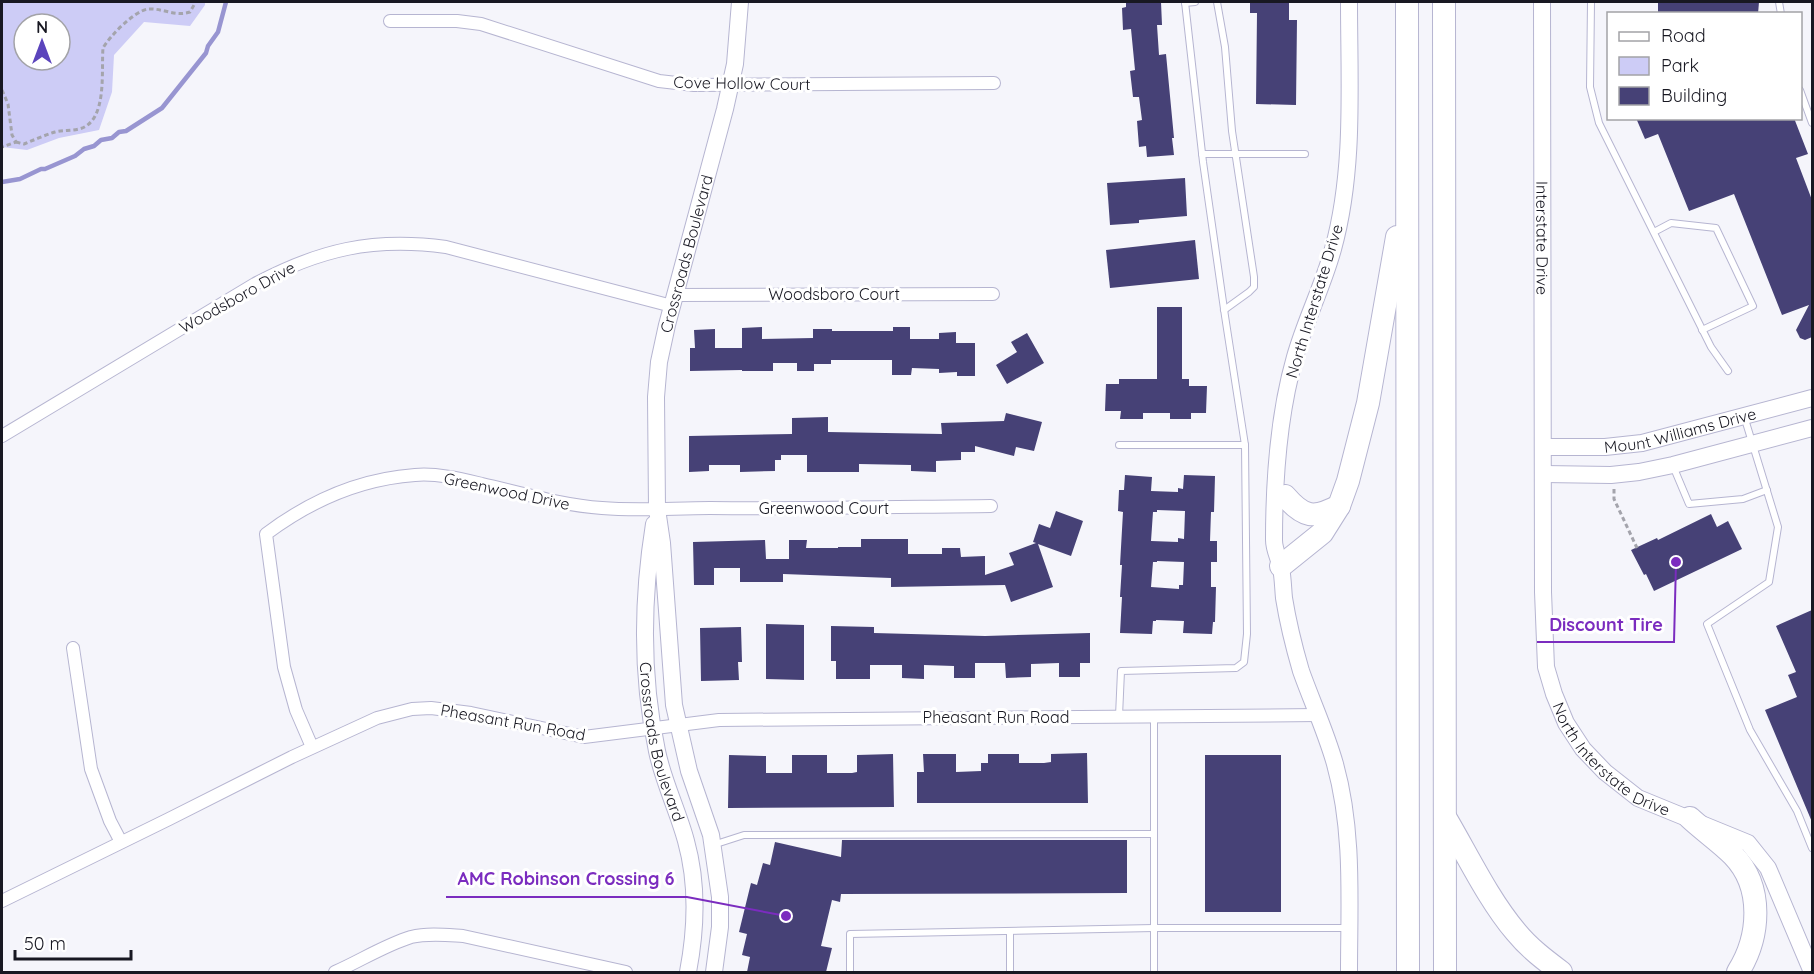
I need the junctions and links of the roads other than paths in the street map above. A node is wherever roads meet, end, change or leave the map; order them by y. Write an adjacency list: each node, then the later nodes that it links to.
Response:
1 (740, 2): 12 (street, Crossroads Boulevard)
2 (1185, 2): 3 (lane); 15 (lane)
3 (1195, 2)
4 (1217, 2): 16 (lane)
5 (1349, 2): 27 (street, North Interstate Drive)
6 (1407, 2): 18 (highway)
7 (1444, 2): 49 (highway)
8 (1542, 2): 33 (street, Interstate Drive)
9 (1591, 2): 19 (lane)
10 (390, 21): 12 (street, Cove Hollow Court)
11 (994, 83): 12 (street, Cove Hollow Court)
12 (731, 84): 21 (street, Crossroads Boulevard)
13 (1802, 96): 14 (lane)
14 (1812, 123)
15 (1202, 154): 16 (lane); 22 (lane)
16 (1236, 154): 17 (lane); 22 (lane)
17 (1305, 154)
18 (1407, 177): 39 (highway); 67 (highway)
19 (1653, 232): 23 (lane); 23 (lane)
20 (993, 294): 21 (street, Woodsboro Court)
21 (673, 300): 29 (street, Woodsboro Drive); 40 (street, Crossroads Boulevard)
22 (1224, 310): 32 (lane)
23 (1702, 330): 24 (lane)
24 (1728, 371)
25 (1812, 398): 26 (street, Mount Williams Drive)
26 (1744, 416): 30 (lane); 33 (street, Mount Williams Drive)
27 (1282, 422): 37 (street, North Interstate Drive); 41 (street, North Interstate Drive)
28 (1812, 428): 30 (street, Mount Williams Drive)
29 (2, 436)
30 (1753, 444): 34 (street, Mount Williams Drive); 36 (lane)
31 (1119, 445): 32 (lane)
32 (1245, 445): 44 (lane)
33 (1544, 447): 35 (street, Interstate Drive)
34 (1673, 465): 35 (street, Mount Williams Drive); 36 (lane)
35 (1544, 474): 50 (street, North Interstate Drive)
36 (1767, 490): 54 (lane)
37 (1285, 496): 39 (highway); 41 (street, North Interstate Drive)
38 (991, 506): 40 (street, Greenwood Court)
39 (1339, 506): 41 (highway)
40 (657, 508): 46 (street, Crossroads Boulevard); 47 (street, Crossroads Boulevard); 48 (street, Greenwood Drive)
41 (1281, 566): 43 (street, North Interstate Drive)
42 (73, 648): 52 (street)
43 (1318, 715): 45 (street, Pheasant Run Road); 57 (street, North Interstate Drive)
44 (1119, 716): 45 (street, Pheasant Run Road); 46 (street, Pheasant Run Road)
45 (1154, 716): 51 (lane)
46 (679, 725): 47 (street, Pheasant Run Road); 53 (street, Crossroads Boulevard)
47 (653, 729): 48 (street, Pheasant Run Road); 61 (street, Crossroads Boulevard)
48 (312, 747): 52 (street, Pheasant Run Road)
49 (1444, 816): 68 (highway); 69 (highway)
50 (1690, 818): 70 (highway); 71 (street, North Interstate Drive)
51 (1154, 834): 53 (lane); 56 (lane)
52 (121, 842): 55 (street, Pheasant Run Road)
53 (712, 845): 62 (street, Crossroads Boulevard)
54 (1812, 848)
55 (2, 901)
56 (1154, 928): 57 (lane); 58 (lane); 65 (lane)
57 (1349, 928): 66 (street, North Interstate Drive)
58 (1010, 931): 63 (lane); 64 (lane)
59 (335, 972): 60 (street)
60 (626, 972)
61 (688, 972)
62 (714, 972)
63 (850, 972)
64 (1010, 972)
65 (1154, 972)
66 (1349, 972)
67 (1408, 972)
68 (1445, 972)
69 (1561, 972)
70 (1738, 972)
71 (1812, 972)

